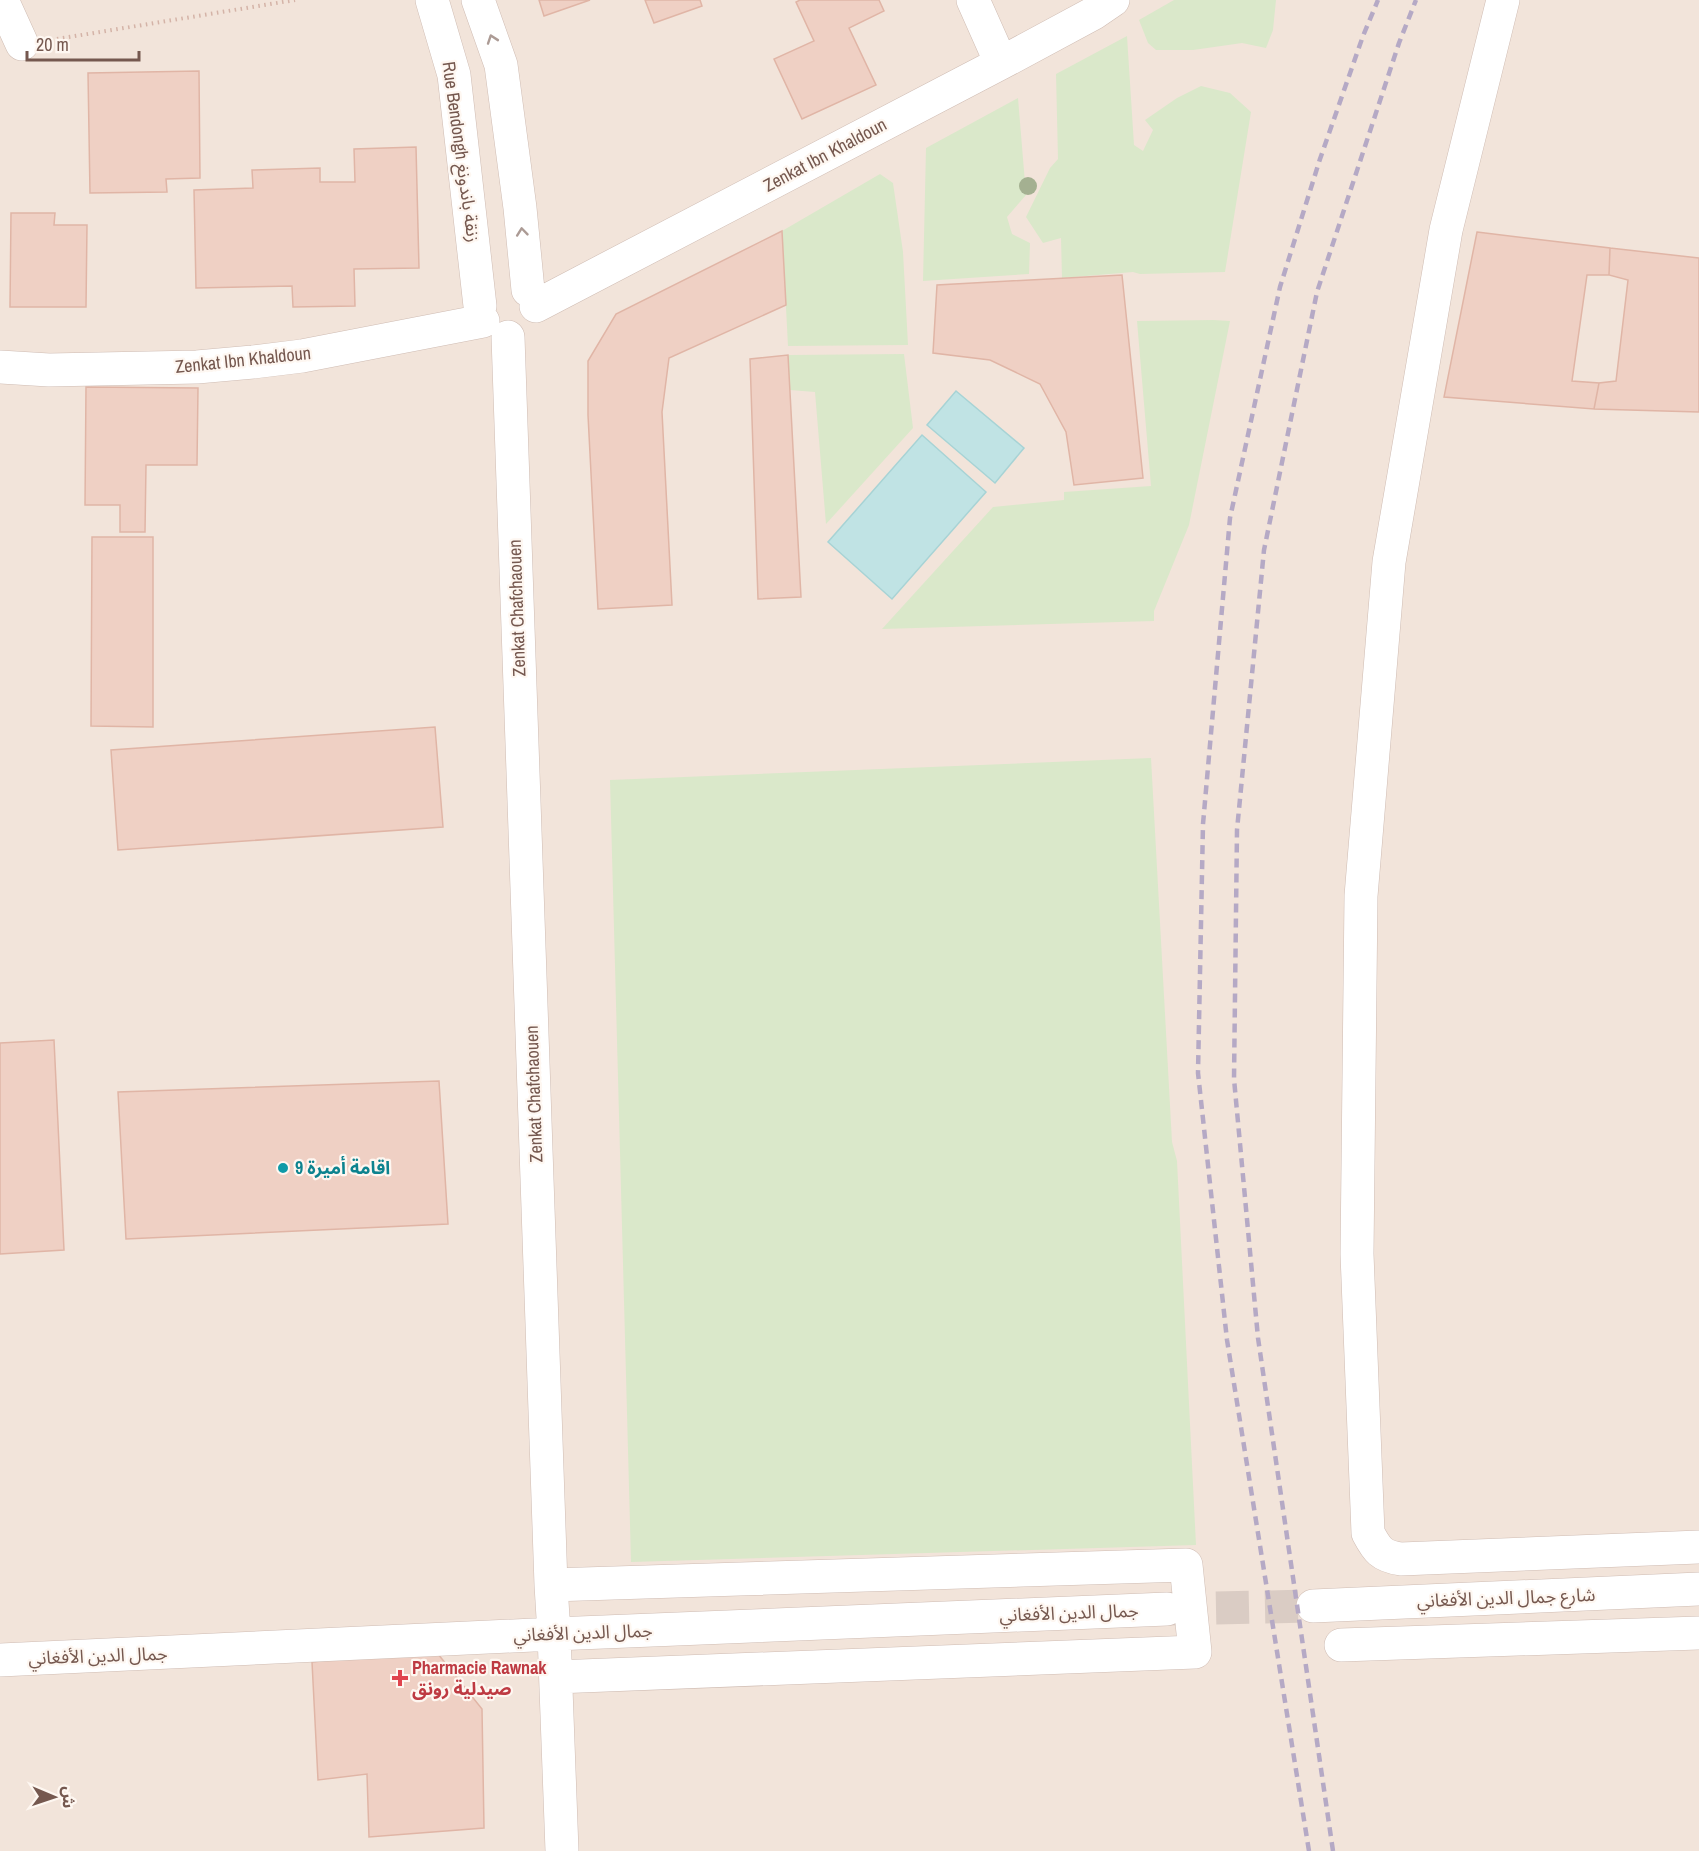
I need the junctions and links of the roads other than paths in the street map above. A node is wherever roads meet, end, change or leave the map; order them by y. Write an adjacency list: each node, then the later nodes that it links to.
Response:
1 (2, 0): 7 (street)
2 (432, 0): 10 (street, Rue Bendongh زنقة باندونغ)
3 (478, 0): 9 (street, one-way to 3)
4 (973, 0): 8 (street)
5 (1113, 0): 8 (street, Zenkat Ibn Khaldoun)
6 (1503, 0): 12 (street)
7 (22, 44)
8 (1001, 63): 9 (street, Zenkat Ibn Khaldoun)
9 (532, 298): 10 (street, Zenkat Ibn Khaldoun); 10 (street)
10 (490, 321): 11 (street, Zenkat Ibn Khaldoun); 13 (street, Zenkat Chafchaouen)
11 (0, 367)
12 (1699, 1547)
13 (551, 1585): 18 (street, Zenkat Chafchaouen); 21 (street)
14 (1699, 1589): 15 (street, شارع جمال الدين الأفغاني)
15 (1313, 1606)
16 (1167, 1609): 18 (street, جمال الدين الأفغاني)
17 (1699, 1633): 19 (street)
18 (554, 1634): 20 (street, جمال الدين الأفغاني); 21 (street, Zenkat Chafchaouen)
19 (1341, 1645)
20 (0, 1660)
21 (556, 1677): 22 (street, Zenkat Chafchaouen)
22 (562, 1851)

